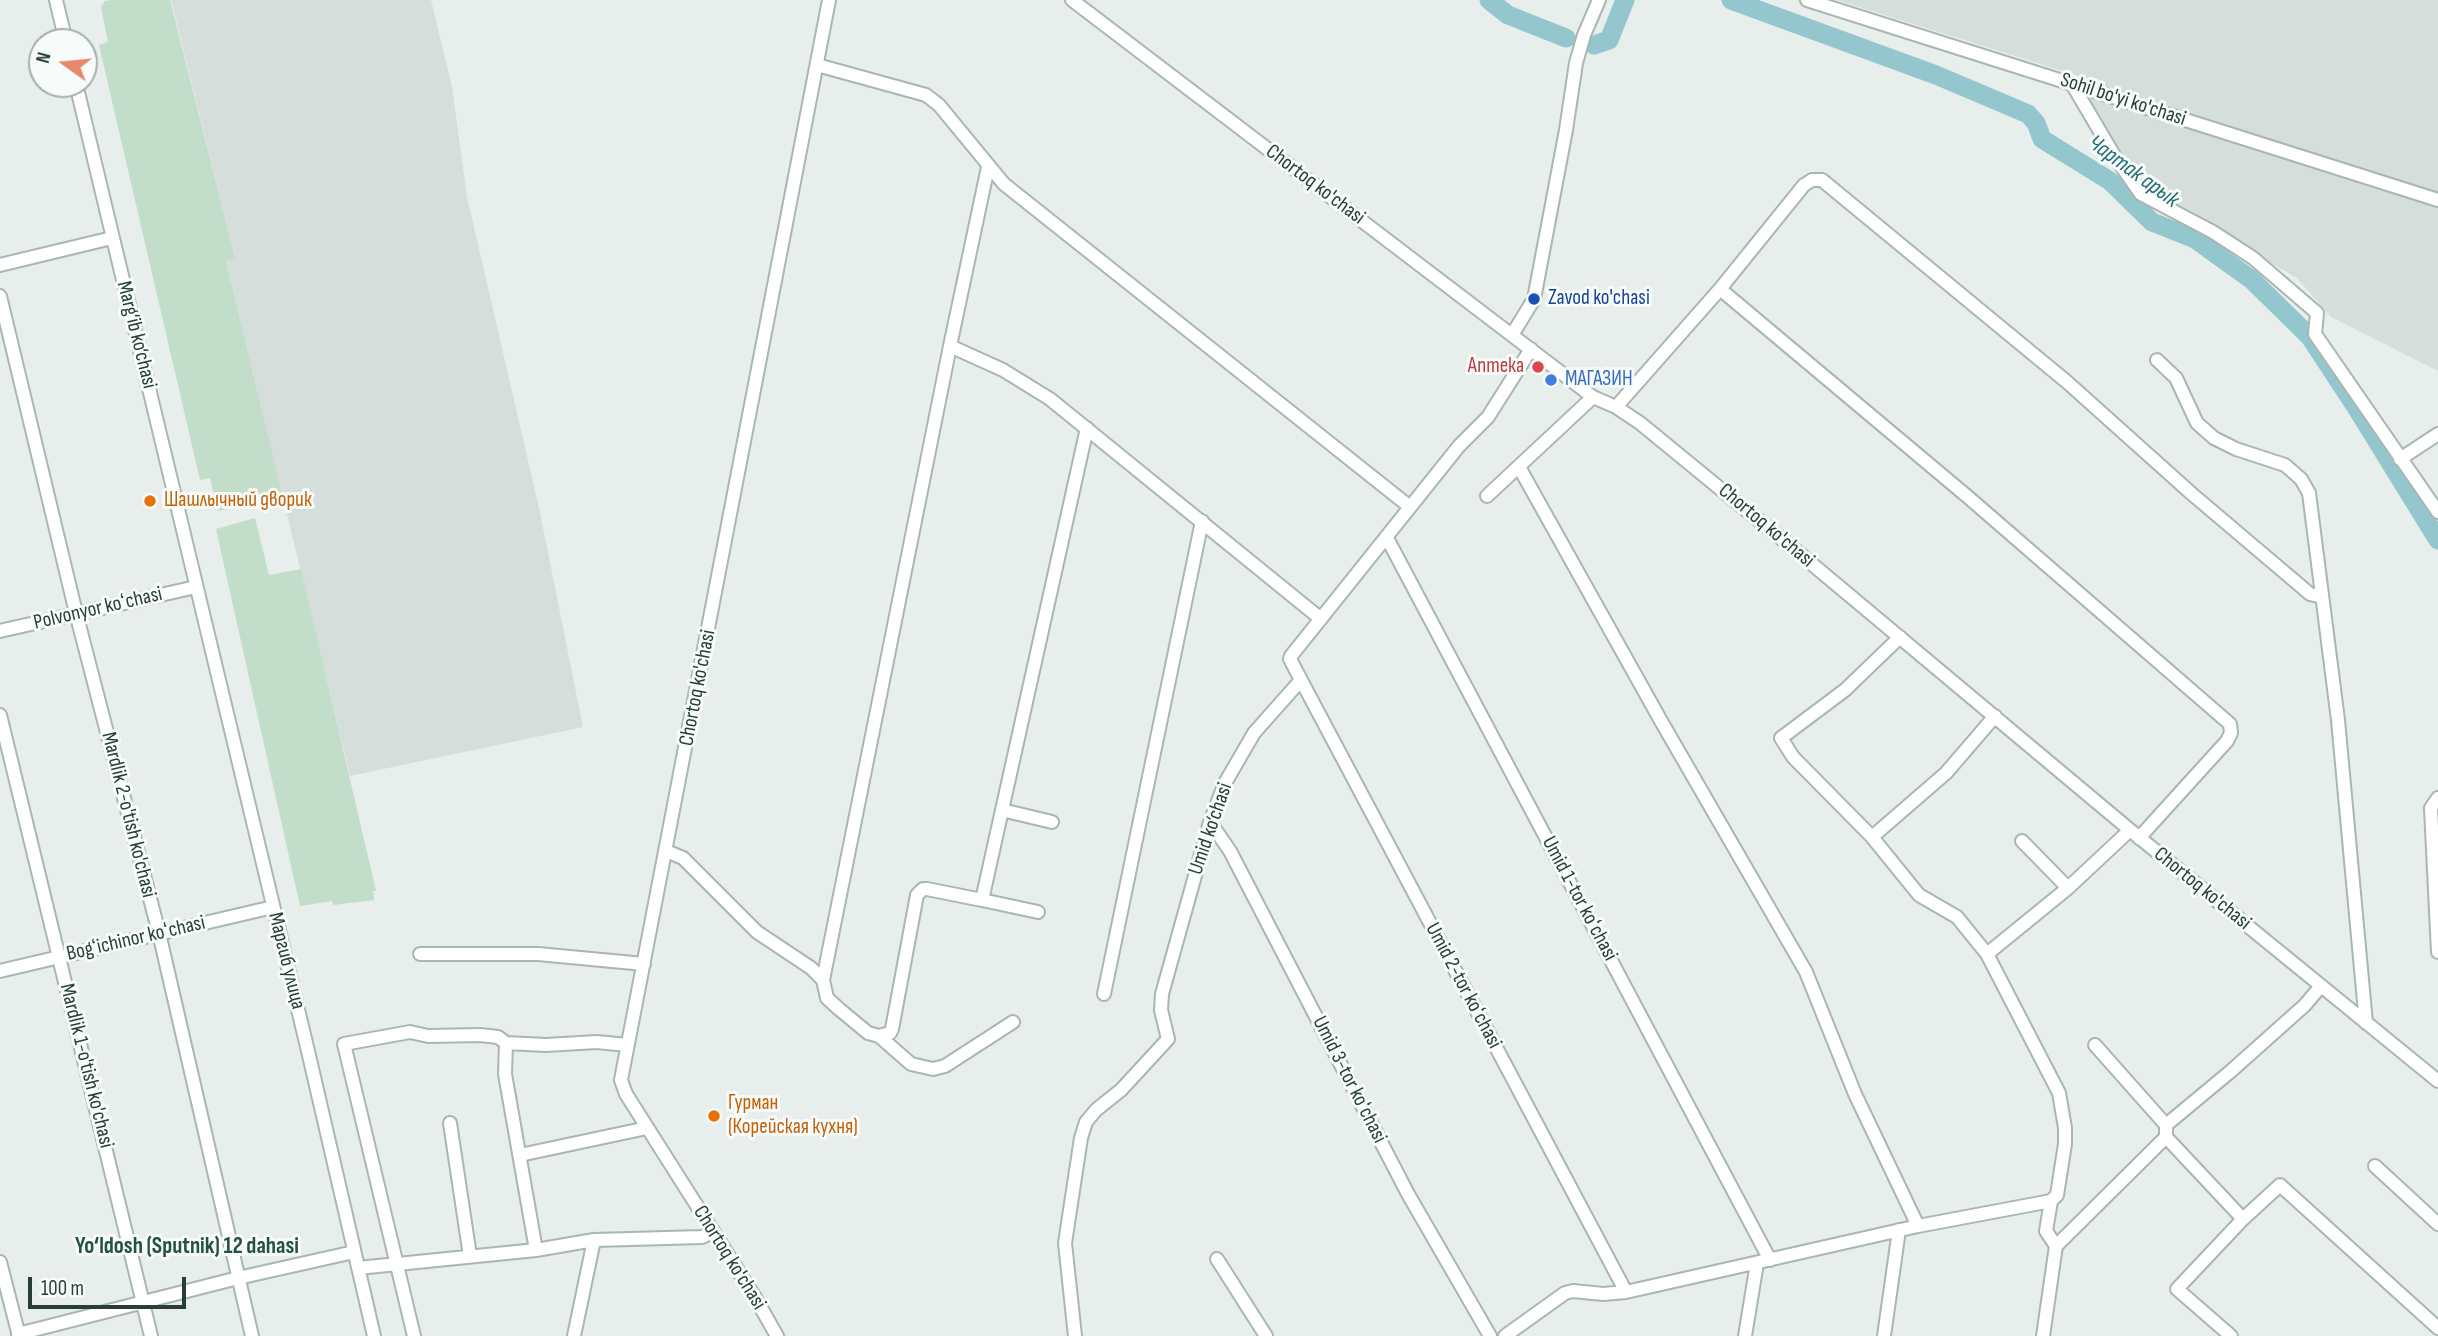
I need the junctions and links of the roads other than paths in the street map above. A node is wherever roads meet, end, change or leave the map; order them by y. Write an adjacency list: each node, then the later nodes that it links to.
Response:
1 (56, 0): 6 (street)
2 (829, 0): 7 (street, Chortoq ko'chasi)
3 (1072, 0): 16 (street, Chortoq ko'chasi)
4 (1599, 0): 16 (street)
5 (1807, 0): 8 (street, Sohil bo'yi ko'chasi)
6 (63, 28)
7 (817, 65): 10 (street); 47 (street, Chortoq ko'chasi)
8 (2072, 84): 11 (street, Sohil bo'yi ko'chasi); 24 (street)
9 (79, 98): 12 (street, Marg‘ib ko‘chasi)
10 (988, 167): 17 (street); 27 (street)
11 (2438, 200)
12 (112, 238): 13 (street); 31 (street, Marg‘ib ko‘chasi)
13 (0, 265)
14 (1720, 289): 21 (street); 32 (street); 44 (street)
15 (0, 296): 33 (street, Mardlik 2-o'tish ko'chasi)
16 (1511, 335): 18 (street, Chortoq ko'chasi)
17 (950, 346): 22 (street); 59 (street)
18 (1531, 349): 20 (street, Chortoq ko'chasi); 27 (street)
19 (2157, 360): 32 (street)
20 (1593, 397): 21 (street, Chortoq ko'chasi); 25 (street)
21 (1616, 407): 36 (street, Chortoq ko'chasi)
22 (1087, 428): 29 (street); 41 (street)
23 (2438, 435): 24 (street)
24 (2400, 459): 28 (street)
25 (1519, 467): 26 (street); 77 (street)
26 (1487, 496)
27 (1409, 507): 30 (street)
28 (2438, 512)
29 (1202, 521): 34 (street); 61 (street)
30 (1387, 538): 34 (street); 86 (street, Umid 1-tor koʻchasi)
31 (196, 587): 33 (street, Polvonyor koʻchasi); 50 (street, Маргиб улица)
32 (2322, 597): 63 (street)
33 (76, 613): 35 (street, Polvonyor koʻchasi); 52 (street, Mardlik 2-o'tish ko'chasi)
34 (1321, 619): 37 (street)
35 (0, 631)
36 (1900, 637): 39 (street, Chortoq ko'chasi); 45 (street)
37 (1301, 680): 43 (street, Umid ko‘chasi); 91 (street, Umid 2-tor koʻchasi)
38 (0, 715): 56 (street, Mardlik 1-o'tish ko'chasi)
39 (1995, 716): 44 (street, Chortoq ko'chasi); 45 (street)
40 (2438, 799): 53 (street)
41 (1002, 810): 42 (street); 49 (street)
42 (1052, 822)
43 (1210, 822): 101 (street, Umid ko‘chasi); 103 (street, Umid 3-tor koʻchasi)
44 (2135, 834): 48 (street); 60 (street, Chortoq ko'chasi)
45 (1872, 837): 55 (street)
46 (2022, 841): 48 (street)
47 (666, 851): 57 (street, Chortoq ko'chasi); 59 (street)
48 (2068, 888): 55 (street)
49 (982, 900): 51 (street); 64 (street)
50 (273, 907): 52 (street, Bogʻichinor koʻchasi); 83 (street, Маргиб улица)
51 (1038, 912)
52 (159, 933): 56 (street, Bogʻichinor koʻchasi); 90 (street, Mardlik 2-o'tish ko'chasi)
53 (2438, 952)
54 (420, 954): 57 (street)
55 (1987, 954): 74 (street)
56 (60, 957): 58 (street, Bogʻichinor koʻchasi); 92 (street, Mardlik 1-o'tish ko'chasi)
57 (643, 964): 66 (street, Chortoq ko'chasi)
58 (0, 971)
59 (823, 980): 64 (street)
60 (2321, 986): 63 (street, Chortoq ko'chasi); 71 (street)
61 (1104, 994)
62 (1013, 1021): 64 (street)
63 (2366, 1023): 68 (street, Chortoq ko'chasi)
64 (879, 1036)
65 (506, 1043): 66 (street); 72 (street); 88 (street)
66 (627, 1045): 70 (street, Chortoq ko'chasi)
67 (2095, 1045): 71 (street)
68 (2438, 1082)
69 (450, 1123): 84 (street)
70 (647, 1128): 72 (street); 79 (street, Chortoq ko'chasi)
71 (2166, 1131): 75 (street); 81 (street)
72 (520, 1155): 82 (street)
73 (2375, 1166): 76 (street)
74 (2050, 1200): 77 (street); 81 (street)
75 (2243, 1219): 93 (street); 108 (street)
76 (2438, 1224)
77 (1918, 1226): 78 (street)
78 (1899, 1230): 86 (street); 106 (street)
79 (713, 1232): 80 (street); 100 (street, Chortoq ko'chasi)
80 (594, 1240): 82 (street); 99 (street)
81 (2056, 1246): 107 (street)
82 (536, 1250): 84 (street)
83 (354, 1252): 89 (street, Маргиб улица); 90 (street)
84 (470, 1256): 88 (street)
85 (1217, 1259): 102 (street)
86 (1763, 1261): 91 (street); 105 (street)
87 (0, 1262): 94 (street)
88 (397, 1264): 89 (street); 98 (street)
89 (358, 1268): 97 (street, Маргиб улица)
90 (239, 1279): 92 (street); 96 (street, Mardlik 2-o'tish ko'chasi)
91 (1626, 1292): 104 (street)
92 (143, 1302): 94 (street); 95 (street, Mardlik 1-o'tish ko'chasi)
93 (2438, 1328)
94 (18, 1335)
95 (151, 1336)
96 (252, 1336)
97 (374, 1336)
98 (414, 1336)
99 (574, 1336)
100 (777, 1336)
101 (1076, 1336)
102 (1266, 1336)
103 (1490, 1336)
104 (1505, 1336)
105 (1745, 1336)
106 (1884, 1336)
107 (2043, 1336)
108 (2231, 1336)

